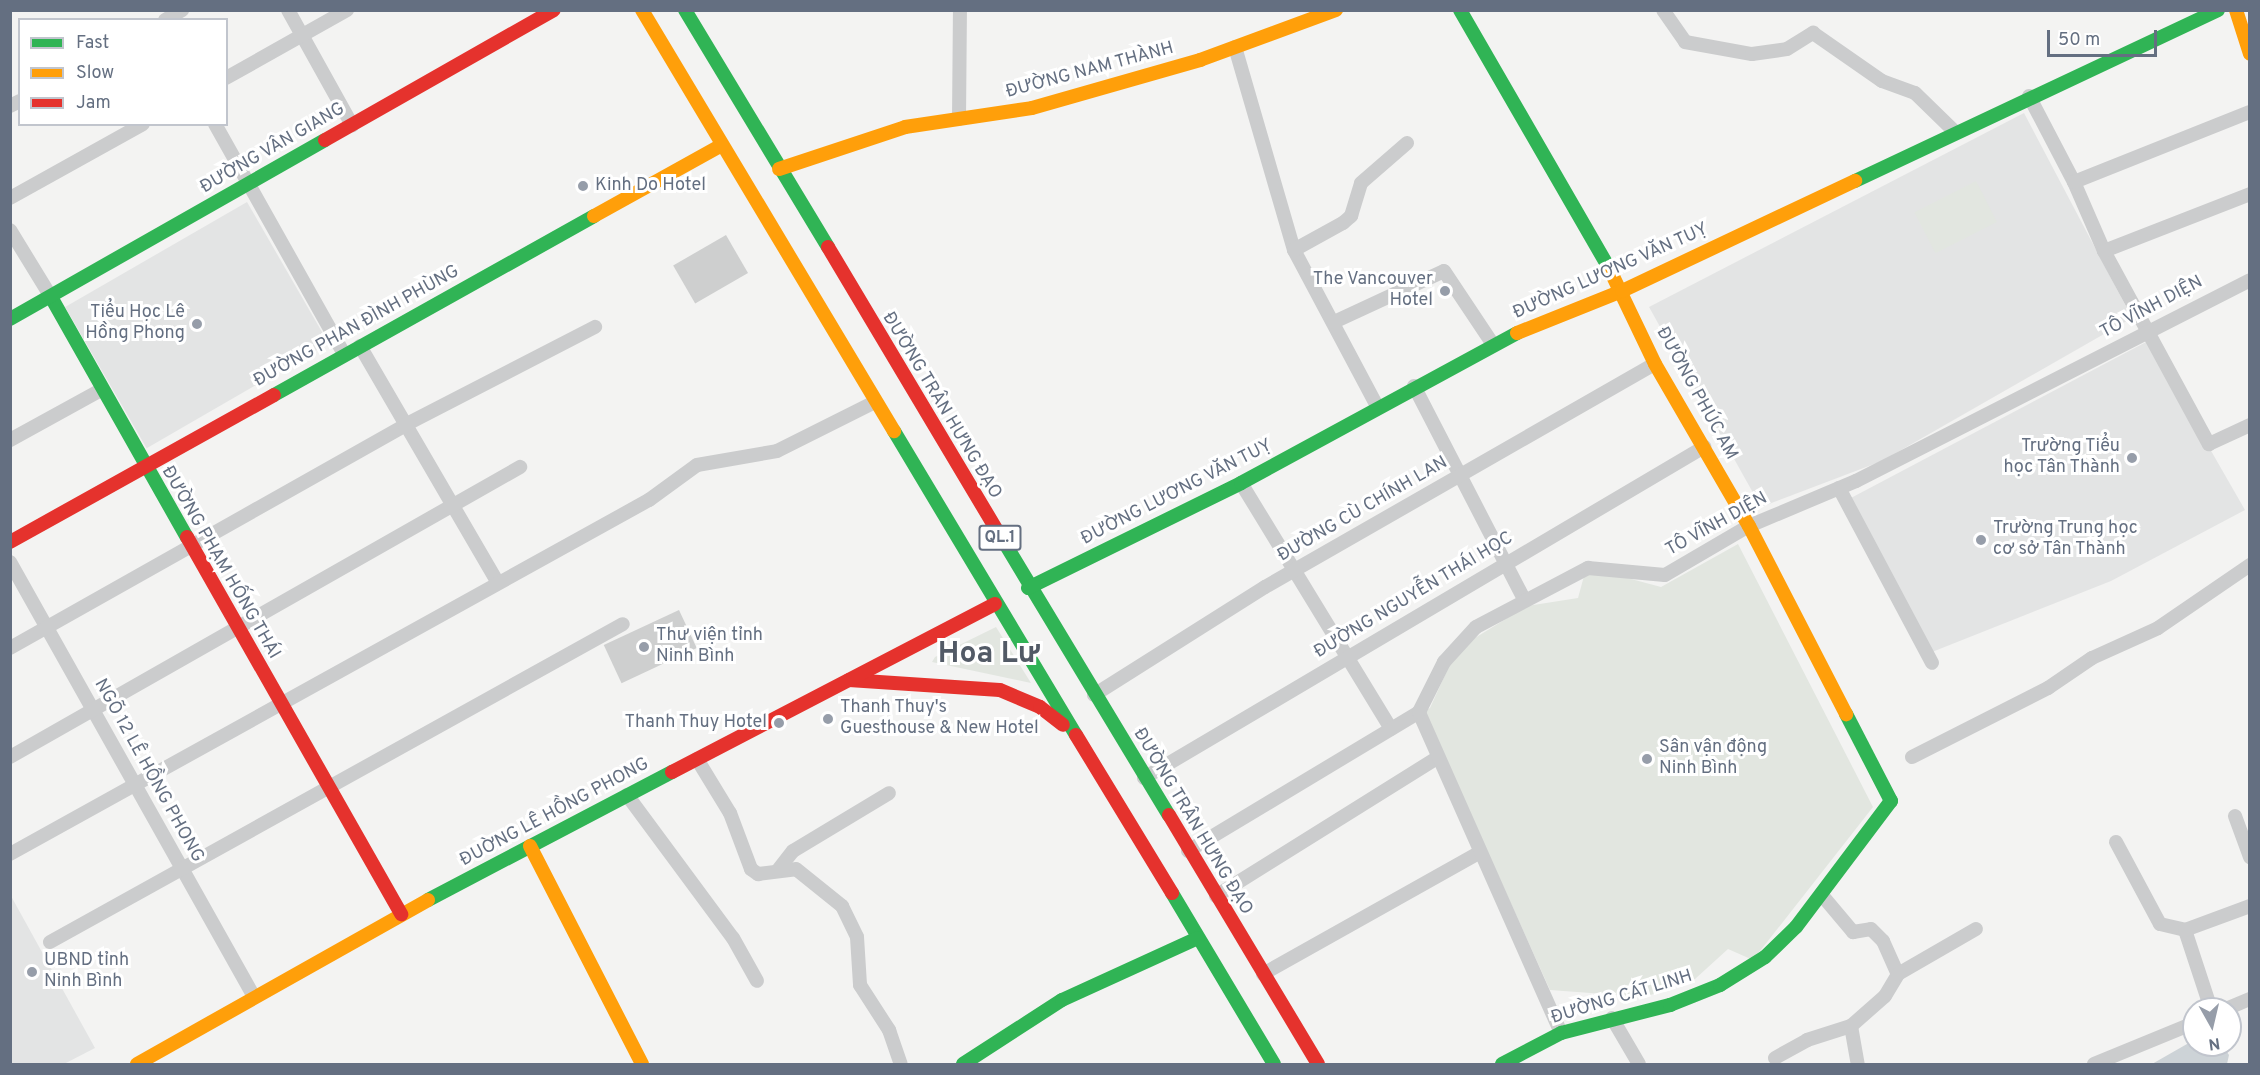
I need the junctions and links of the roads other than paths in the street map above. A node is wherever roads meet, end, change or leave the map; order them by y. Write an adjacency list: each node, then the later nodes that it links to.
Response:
1 (182, 10): 13 (street)
2 (288, 10): 14 (street)
3 (347, 10): 14 (street)
4 (554, 10): 21 (main road, ĐƯỜNG VÂN GIANG)
5 (642, 10): 26 (main road, QL.1)
6 (685, 10): 27 (main road, ĐƯỜNG TRÂN HƯNG ĐẠO / QL.1)
7 (960, 10): 20 (street)
8 (1336, 10): 15 (main road, ĐƯỜNG NAM THÀNH)
9 (1460, 10): 36 (main road, ĐƯỜNG PHÚC AM)
10 (1663, 10): 24 (street)
11 (2218, 10): 18 (main road, ĐƯỜNG LƯƠNG VĂN TUỴ)
12 (2235, 10): 16 (main road)
13 (168, 18)
14 (302, 36): 17 (street); 21 (street)
15 (1234, 47): 20 (main road, ĐƯỜNG NAM THÀNH); 33 (street)
16 (2250, 54)
17 (228, 77)
18 (2029, 96): 24 (main road, ĐƯỜNG LƯƠNG VĂN TUỴ); 28 (street)
19 (2250, 112): 28 (street)
20 (959, 119): 27 (main road, ĐƯỜNG NAM THÀNH)
21 (352, 125): 29 (main road, ĐƯỜNG VÂN GIANG)
22 (139, 126): 31 (street)
23 (216, 126): 29 (street)
24 (1955, 132): 36 (main road, ĐƯỜNG LƯƠNG VĂN TUỴ)
25 (1407, 142): 33 (street)
26 (722, 145): 43 (main road, ĐƯỜNG PHAN ĐÌNH PHÙNG); 48 (main road, QL.1)
27 (779, 169): 68 (main road, ĐƯỜNG TRÂN HƯNG ĐẠO / QL.1)
28 (2074, 182): 34 (street)
29 (247, 185): 37 (main road, ĐƯỜNG VÂN GIANG); 44 (street)
30 (2250, 194): 34 (street)
31 (10, 198)
32 (10, 230): 37 (street, ĐƯỜNG PHẠM HỐNG THÁI)
33 (1294, 250): 39 (street)
34 (2104, 251): 41 (street)
35 (2250, 280): 41 (street, TÔ VĨNH DIỆN)
36 (1622, 291): 42 (main road, ĐƯỜNG LƯƠNG VĂN TUỴ); 45 (main road, ĐƯỜNG PHÚC AM)
37 (51, 297): 38 (main road, ĐƯỜNG VÂN GIANG); 47 (main road, ĐƯỜNG PHẠM HỐNG THÁI)
38 (10, 319)
39 (1334, 322): 42 (street); 49 (street)
40 (595, 327): 50 (street)
41 (2148, 331): 51 (street); 58 (street, TÔ VĨNH DIỆN)
42 (1492, 343): 46 (main road, ĐƯỜNG LƯƠNG VĂN TUỴ)
43 (360, 346): 44 (main road, ĐƯỜNG PHAN ĐÌNH PHÙNG); 50 (street)
44 (344, 354): 54 (main road, ĐƯỜNG PHAN ĐÌNH PHÙNG)
45 (1655, 364): 53 (main road, ĐƯỜNG PHÚC AM); 56 (street, ĐƯỜNG CÙ CHÍNH LAN)
46 (1414, 386): 49 (main road, ĐƯỜNG LƯƠNG VĂN TUỴ); 56 (street)
47 (101, 390): 52 (street); 54 (main road, ĐƯỜNG PHẠM HỐNG THÁI)
48 (875, 402): 67 (street); 70 (main road, QL.1)
49 (1377, 406): 57 (main road, ĐƯỜNG LƯƠNG VĂN TUỴ)
50 (405, 425): 59 (street); 62 (street)
51 (2250, 425)
52 (10, 440)
53 (1704, 447): 60 (main road, ĐƯỜNG PHÚC AM); 64 (street, ĐƯỜNG NGUYỄN THÁI HỌC)
54 (143, 467): 61 (main road, ĐƯỜNG PHAN ĐÌNH PHÙNG); 62 (main road, ĐƯỜNG PHẠM HỐNG THÁI)
55 (520, 467): 59 (street)
56 (1460, 475): 64 (street); 66 (street, ĐƯỜNG CÙ CHÍNH LAN)
57 (1241, 483): 66 (street); 68 (main road, ĐƯỜNG LƯƠNG VĂN TUỴ)
58 (1839, 488): 60 (street, TÔ VĨNH DIỆN); 76 (street)
59 (452, 506): 67 (street); 73 (street)
60 (1749, 526): 69 (street, TÔ VĨNH DIỆN); 93 (main road, ĐƯỜNG PHÚC AM)
61 (10, 542)
62 (191, 546): 72 (street); 73 (main road, ĐƯỜNG PHẠM HỐNG THÁI)
63 (10, 562): 72 (street, NGÕ 12 LÊ HỒNG PHONG)
64 (1506, 562): 69 (street); 75 (street, ĐƯỜNG NGUYỄN THÁI HỌC)
65 (2250, 565): 85 (street)
66 (1294, 571): 75 (street); 78 (street, ĐƯỜNG CÙ CHÍNH LAN)
67 (497, 581): 79 (street)
68 (1028, 588): 70 (main road, ĐƯỜNG LƯƠNG VĂN TUỴ); 78 (main road, ĐƯỜNG TRÂN HƯNG ĐẠO / QL.1)
69 (1524, 599): 81 (street, TÔ VĨNH DIỆN)
70 (995, 604): 77 (main road, ĐUỜNG LÊ HỒNG PHONG); 83 (main road, QL.1)
71 (623, 624): 90 (street)
72 (47, 627): 74 (street); 80 (street, NGÕ 12 LÊ HỒNG PHONG)
73 (238, 628): 79 (main road, ĐƯỜNG PHẠM HỐNG THÁI); 80 (street)
74 (10, 648)
75 (1347, 657): 82 (street); 88 (street, ĐƯỜNG NGUYỄN THÁI HỌC)
76 (1932, 663)
77 (849, 680): 83 (main road); 87 (main road, ĐUỜNG LÊ HỒNG PHONG)
78 (1094, 695): 88 (main road, ĐƯỜNG TRÂN HƯNG ĐẠO / QL.1)
79 (281, 704): 89 (street); 90 (main road, ĐƯỜNG PHẠM HỐNG THÁI)
80 (93, 710): 84 (street); 89 (street, NGÕ 12 LÊ HỒNG PHONG)
81 (1419, 712): 82 (street); 86 (street)
82 (1390, 729): 97 (street)
83 (1076, 736): 109 (main road, QL.1)
84 (10, 757)
85 (1912, 757)
86 (1437, 758): 98 (street); 104 (street)
87 (697, 759): 92 (main road, ĐUỜNG LÊ HỒNG PHONG); 102 (street)
88 (1144, 778): 97 (main road, ĐƯỜNG TRÂN HƯNG ĐẠO / QL.1)
89 (135, 785): 99 (street); 101 (street, NGÕ 12 LÊ HỒNG PHONG)
90 (328, 786): 101 (street); 106 (main road, ĐƯỜNG PHẠM HỐNG THÁI)
91 (889, 793): 102 (street)
92 (627, 795): 96 (main road, ĐUỜNG LÊ HỒNG PHONG); 113 (street)
93 (1891, 801): 103 (main road, ĐƯỜNG CÁT LINH)
94 (2235, 816): 100 (street)
95 (2116, 842): 108 (street)
96 (530, 846): 106 (main road, ĐUỜNG LÊ HỒNG PHONG); 123 (main road)
97 (1188, 851): 104 (main road, ĐƯỜNG TRÂN HƯNG ĐẠO / QL.1)
98 (1479, 853): 111 (street); 119 (street)
99 (10, 854)
100 (2250, 857)
101 (182, 868): 110 (street); 114 (street, NGÕ 12 LÊ HỒNG PHONG)
102 (778, 870): 124 (street)
103 (1821, 894): 112 (street); 116 (main road, ĐƯỜNG CÁT LINH)
104 (1216, 896): 111 (main road, ĐƯỜNG TRÂN HƯNG ĐẠO / QL.1)
105 (2250, 906): 108 (street)
106 (400, 914): 114 (main road, ĐUỜNG LÊ HỒNG PHONG)
107 (1976, 929): 112 (street)
108 (2185, 930): 115 (street)
109 (1198, 938): 121 (main road); 125 (main road, QL.1)
110 (50, 942)
111 (1263, 974): 126 (main road, ĐƯỜNG TRÂN HƯNG ĐẠO / QL.1)
112 (1898, 974): 117 (street)
113 (757, 981)
114 (254, 997): 122 (main road, ĐUỜNG LÊ HỒNG PHONG)
115 (2207, 997)
116 (1612, 1018): 119 (main road, ĐƯỜNG CÁT LINH); 128 (street)
117 (1851, 1026): 120 (street); 129 (street)
118 (2182, 1028): 130 (street)
119 (1561, 1033): 127 (main road, ĐƯỜNG CÁT LINH)
120 (1774, 1058)
121 (963, 1064)
122 (137, 1065)
123 (642, 1065)
124 (901, 1065)
125 (1274, 1065)
126 (1318, 1065)
127 (1502, 1065)
128 (1639, 1065)
129 (1858, 1065)
130 (2094, 1065)

